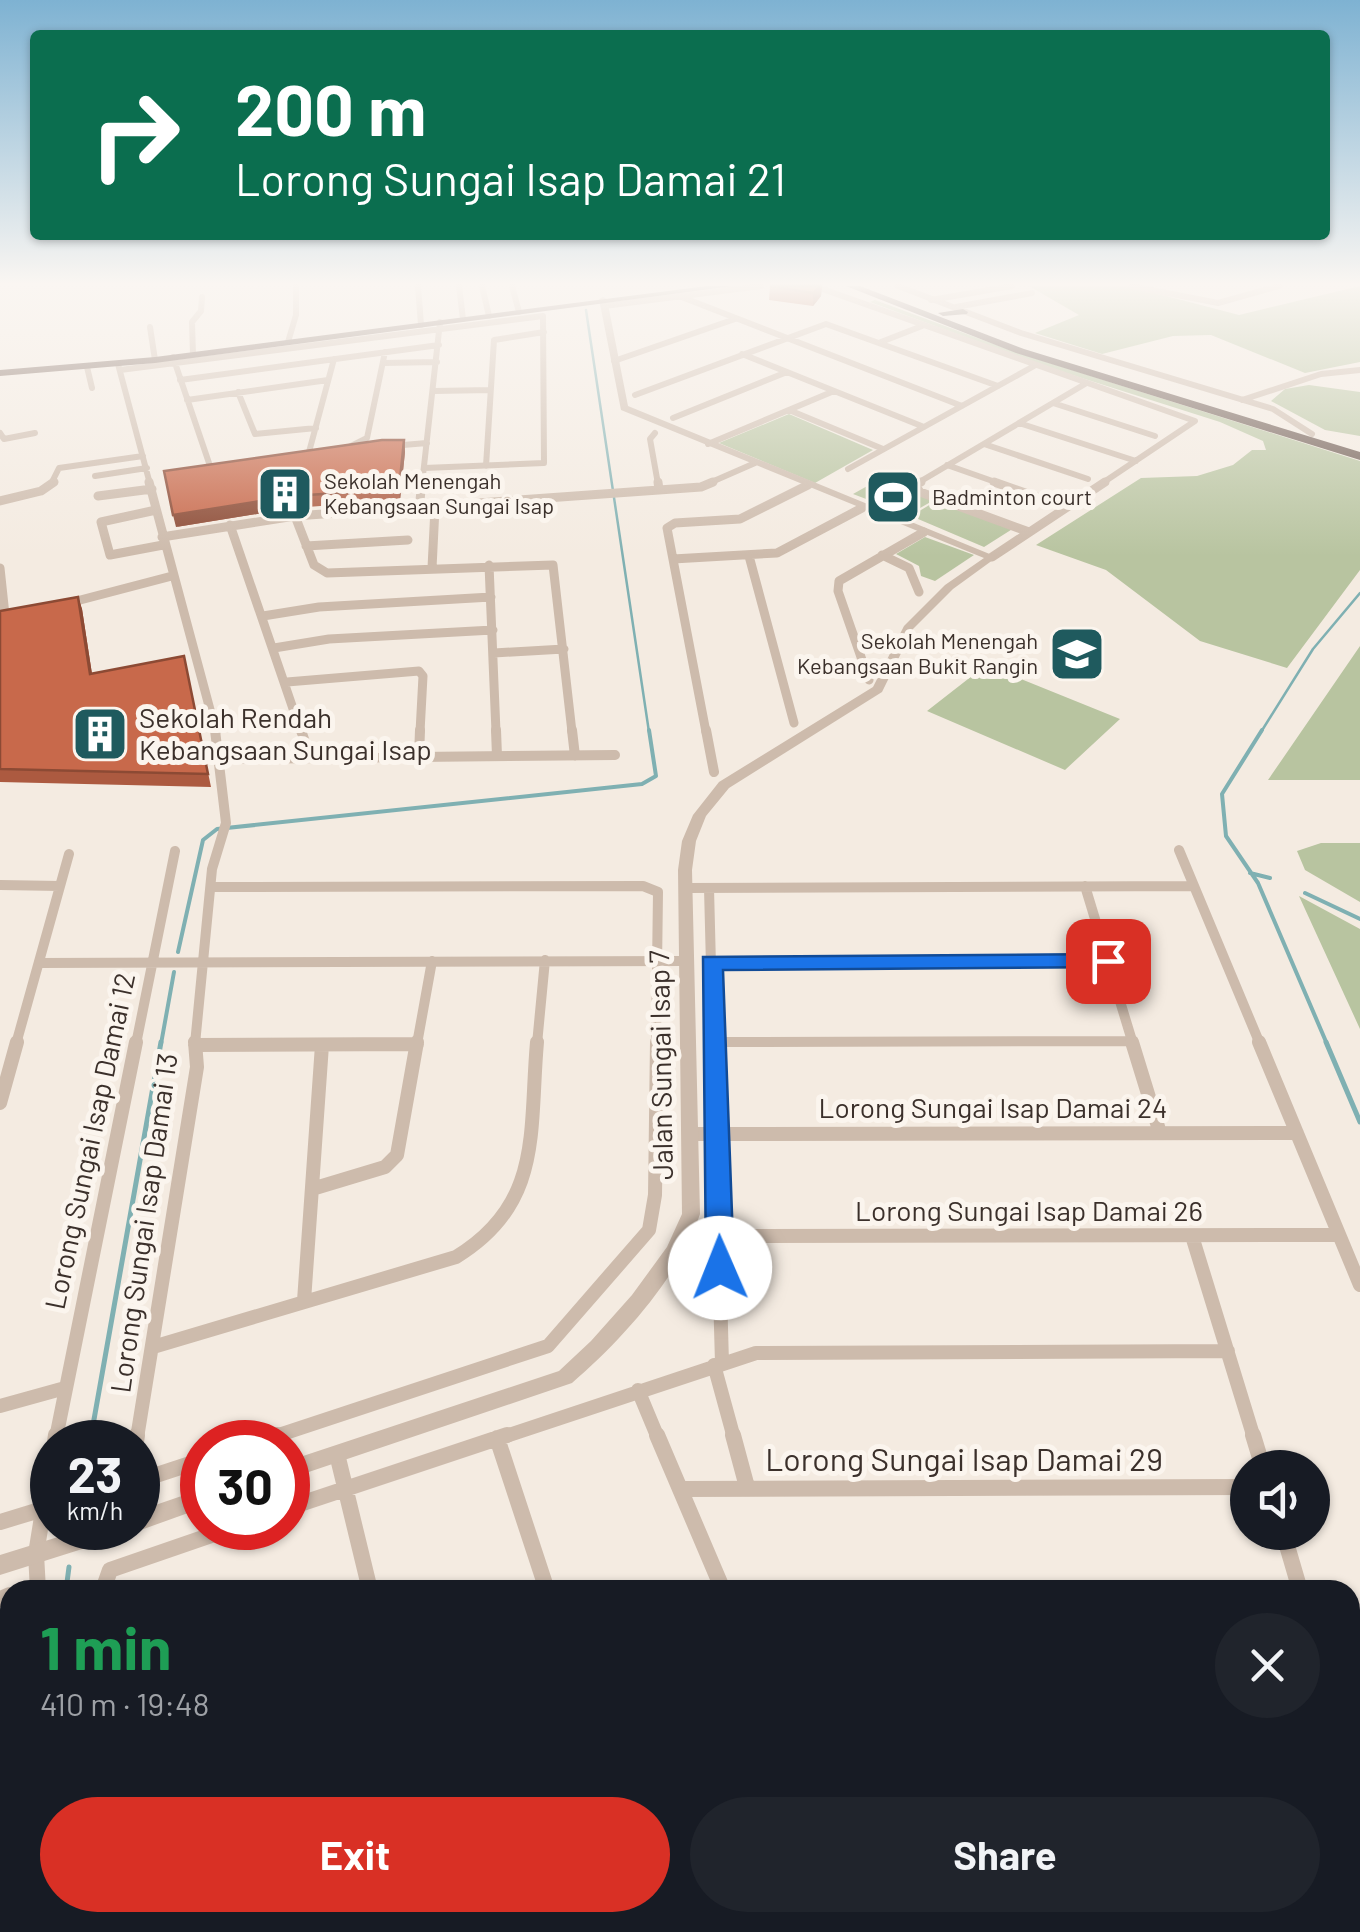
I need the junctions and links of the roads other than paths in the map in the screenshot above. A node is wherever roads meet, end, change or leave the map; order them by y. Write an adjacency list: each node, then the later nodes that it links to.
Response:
1 (89, 376): 26 (street)
2 (121, 376): 56 (street, Lorong Sungai Isap Damai 13)
3 (179, 376): 22 (street)
4 (208, 376): 22 (street)
5 (329, 376): 23 (street)
6 (380, 376): 50 (street)
7 (436, 376): 28 (street)
8 (492, 376): 27 (street)
9 (545, 376): 62 (street)
10 (617, 376): 47 (street)
11 (685, 376): 31 (street)
12 (778, 376): 37 (street)
13 (798, 376): 29 (street)
14 (885, 376): 35 (street)
15 (972, 376): 25 (street)
16 (1016, 376): 25 (street)
17 (1063, 376): 24 (street)
18 (1102, 376): 54 (highway)
19 (1131, 376): 44 (highway)
20 (1159, 376): 33 (street)
21 (1314, 376): 33 (street)
22 (180, 380): 32 (street)
23 (328, 380): 30 (street); 40 (street)
24 (1085, 384): 34 (street); 57 (street)
25 (998, 386): 35 (street)
26 (92, 388)
27 (490, 390): 28 (street); 62 (street)
28 (434, 391): 46 (street)
29 (834, 391): 36 (street); 39 (street)
30 (238, 392): 32 (street); 40 (street)
31 (636, 395)
32 (186, 400): 61 (street)
33 (1242, 400): 44 (street)
34 (1053, 403): 38 (street); 45 (street)
35 (962, 406): 39 (street)
36 (789, 410): 47 (street); 51 (street)
37 (673, 418)
38 (1019, 423): 48 (street); 57 (street)
39 (924, 427): 51 (street)
40 (316, 428): 53 (street)
41 (655, 432): 72 (street)
42 (0, 433): 43 (street)
43 (34, 433)
44 (1312, 434): 54 (highway)
45 (1155, 436)
46 (427, 443): 49 (street); 63 (street)
47 (708, 444): 58 (street)
48 (984, 444): 60 (street); 69 (street)
49 (388, 446)
50 (340, 447)
51 (884, 449): 65 (street)
52 (325, 450): 53 (street)
53 (309, 452): 55 (street)
54 (1360, 452)
55 (292, 454)
56 (143, 456): 66 (street, Lorong Sungai Isap Damai 13); 74 (street)
57 (1136, 461): 83 (street)
58 (755, 463): 70 (street); 72 (street)
59 (226, 464): 61 (street)
60 (947, 465): 75 (street); 83 (street)
61 (210, 466): 64 (street)
62 (486, 466): 63 (street)
63 (424, 468): 78 (street)
64 (194, 469)
65 (848, 470)
66 (148, 472): 67 (street); 68 (street); 71 (street, Lorong Sungai Isap Damai 13)
67 (164, 474)
68 (95, 476)
69 (1088, 478)
70 (808, 486): 77 (street); 90 (street)
71 (152, 489): 73 (street); 79 (street, Lorong Sungai Isap Damai 13)
72 (658, 490): 76 (street)
73 (98, 496)
74 (0, 501)
75 (1054, 503)
76 (435, 508): 78 (street); 93 (street)
77 (862, 508): 82 (street); 88 (street)
78 (418, 509): 80 (street)
79 (156, 510): 84 (street, Lorong Sungai Isap Damai 13); 84 (street)
80 (295, 516): 81 (street); 86 (street)
81 (230, 525): 84 (street); 100 (street)
82 (924, 532): 87 (street); 89 (street)
83 (1029, 532): 89 (street)
84 (162, 540): 94 (street, Lorong Sungai Isap Damai 13)
85 (408, 540): 86 (street)
86 (306, 546): 93 (street)
87 (882, 555): 95 (street); 105 (street)
88 (749, 556): 90 (street); 107 (street)
89 (992, 557): 123 (street, Jalan Sungai Isap 7)
90 (672, 559): 114 (street)
91 (489, 565): 93 (street); 96 (street); 103 (street)
92 (0, 568): 99 (street)
93 (432, 568)
94 (172, 576): 97 (street); 113 (street, Lorong Sungai Isap Damai 13)
95 (919, 592)
96 (491, 597): 100 (street); 101 (street)
97 (62, 605)
98 (24, 612): 99 (street)
99 (3, 616)
100 (263, 616): 102 (street)
101 (493, 630): 102 (street); 104 (street)
102 (274, 648): 106 (street)
103 (564, 649): 104 (street); 110 (street)
104 (494, 653): 109 (street)
105 (869, 680)
106 (287, 682): 111 (street); 112 (street)
107 (794, 724)
108 (614, 755): 110 (street)
109 (497, 756): 110 (street); 112 (street)
110 (575, 756)
111 (310, 757): 112 (street); 113 (street)
112 (419, 757)
113 (222, 758): 122 (street, Lorong Sungai Isap Damai 13)
114 (714, 772)
115 (1179, 850): 121 (street)
116 (175, 851): 130 (street, Lorong Sungai Isap Damai 12)
117 (69, 854): 119 (street)
118 (0, 886): 119 (street)
119 (60, 886): 133 (street)
120 (1085, 886): 121 (street); 124 (street); 129 (street)
121 (1194, 886): 141 (street)
122 (210, 888): 128 (street); 131 (street, Lorong Sungai Isap Damai 13)
123 (686, 888): 124 (street); 126 (street, Jalan Sungai Isap 7)
124 (709, 888): 132 (street)
125 (545, 960): 127 (street); 128 (street); 149 (street)
126 (687, 960): 128 (street); 142 (street, Jalan Sungai Isap 7)
127 (432, 961): 131 (street); 137 (street)
128 (657, 961): 158 (street)
129 (1108, 961): 132 (street); 134 (street)
130 (152, 962): 131 (street); 133 (street); 153 (street, Lorong Sungai Isap Damai 12)
131 (205, 962): 138 (street, Lorong Sungai Isap Damai 13)
132 (711, 962): 135 (street)
133 (39, 963): 139 (street)
134 (1132, 1041): 135 (street); 140 (street)
135 (713, 1042): 143 (street)
136 (322, 1044): 137 (street); 138 (street); 144 (street)
137 (418, 1044): 144 (street)
138 (195, 1045): 150 (street, Lorong Sungai Isap Damai 13)
139 (0, 1102)
140 (1160, 1133): 141 (street, Lorong Sungai Isap Damai 24); 143 (street, Lorong Sungai Isap Damai 24)
141 (1297, 1133): 145 (street)
142 (689, 1134): 143 (street, Lorong Sungai Isap Damai 24); 161 (street, Jalan Sungai Isap 7)
143 (716, 1134): 146 (street)
144 (312, 1189): 149 (street)
145 (1339, 1235): 147 (street, Lorong Sungai Isap Damai 26); 148 (street)
146 (719, 1236): 147 (street, Lorong Sungai Isap Damai 26); 152 (street)
147 (1192, 1236): 151 (street)
148 (1360, 1285)
149 (304, 1302): 150 (street)
150 (153, 1348): 157 (street, Lorong Sungai Isap Damai 13)
151 (1228, 1351): 152 (street); 160 (street)
152 (718, 1364): 154 (street); 165 (street)
153 (65, 1388): 155 (street); 156 (street, Lorong Sungai Isap Damai 12)
154 (638, 1390): 159 (street); 166 (street)
155 (0, 1406)
156 (59, 1420)
157 (140, 1420)
158 (310, 1425)
159 (497, 1438): 164 (street); 179 (street)
160 (1258, 1450)
161 (337, 1454): 162 (street, Jalan Sungai Isap 7); 164 (street)
162 (310, 1463)
163 (1230, 1487): 165 (street, Lorong Sungai Isap Damai 29)
164 (345, 1488): 167 (street); 178 (street)
165 (747, 1488): 166 (street, Lorong Sungai Isap Damai 29)
166 (681, 1489): 180 (street)
167 (310, 1500)
168 (30, 1513): 169 (street)
169 (0, 1522)
170 (180, 1546): 177 (street)
171 (37, 1550): 174 (street)
172 (48, 1550): 174 (street)
173 (1288, 1550): 181 (street)
174 (36, 1554): 175 (street); 176 (street)
175 (0, 1565)
176 (35, 1580)
177 (106, 1580)
178 (368, 1580)
179 (544, 1580)
180 (718, 1580)
181 (1297, 1580)

